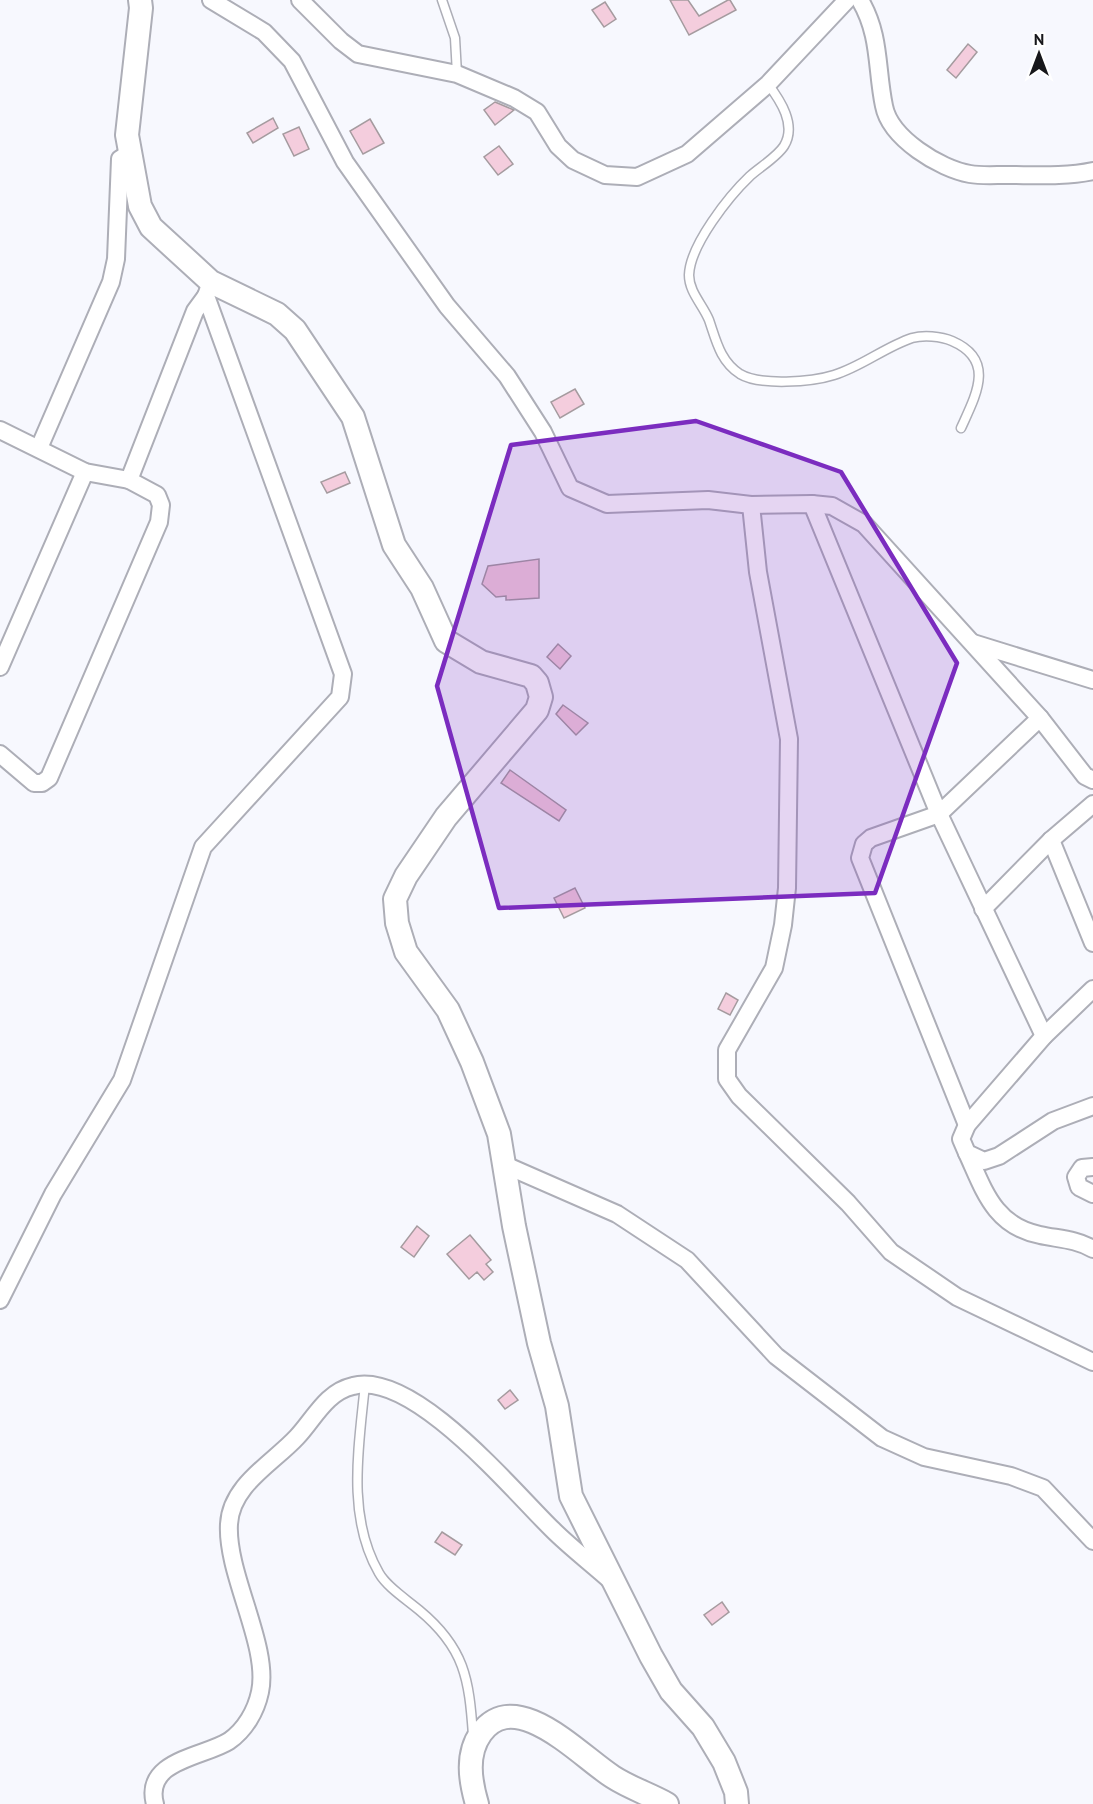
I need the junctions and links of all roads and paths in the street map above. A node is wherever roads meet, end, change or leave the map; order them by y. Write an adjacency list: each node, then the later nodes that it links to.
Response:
1 (140, 0): 9 (main road)
2 (211, 0): 18 (street)
3 (300, 0): 7 (street)
4 (442, 0): 7 (lane)
5 (847, 0): 8 (street)
6 (860, 0): 10 (street)
7 (457, 74): 8 (street)
8 (768, 84): 12 (lane)
9 (129, 154): 11 (main road); 14 (street)
10 (1093, 171)
11 (209, 289): 16 (street); 35 (main road); 39 (street)
12 (961, 428)
13 (0, 430): 14 (street)
14 (39, 448): 15 (street)
15 (85, 472): 16 (street); 20 (street)
16 (129, 480): 23 (street)
17 (812, 504): 18 (street); 19 (street); 26 (street)
18 (752, 506): 40 (street)
19 (972, 643): 21 (street); 22 (street)
20 (0, 667)
21 (1093, 680)
22 (1040, 718): 24 (street); 26 (street)
23 (0, 754)
24 (1093, 780)
25 (1093, 804): 27 (street)
26 (939, 814): 28 (street); 33 (street)
27 (1051, 840): 28 (street); 29 (street)
28 (983, 909): 31 (street)
29 (1093, 943)
30 (1093, 989): 31 (street)
31 (1044, 1036): 33 (street)
32 (1093, 1106): 34 (street)
33 (967, 1125): 34 (street)
34 (967, 1153): 38 (street)
35 (505, 1165): 42 (street); 43 (main road)
36 (1093, 1167): 37 (street)
37 (1093, 1194)
38 (1093, 1249)
39 (0, 1300)
40 (1093, 1362)
41 (365, 1384): 43 (street); 44 (lane); 45 (street)
42 (1093, 1541)
43 (615, 1585): 48 (main road)
44 (474, 1743): 46 (main road); 47 (main road)
45 (155, 1804)
46 (477, 1804)
47 (667, 1804)
48 (737, 1804)

